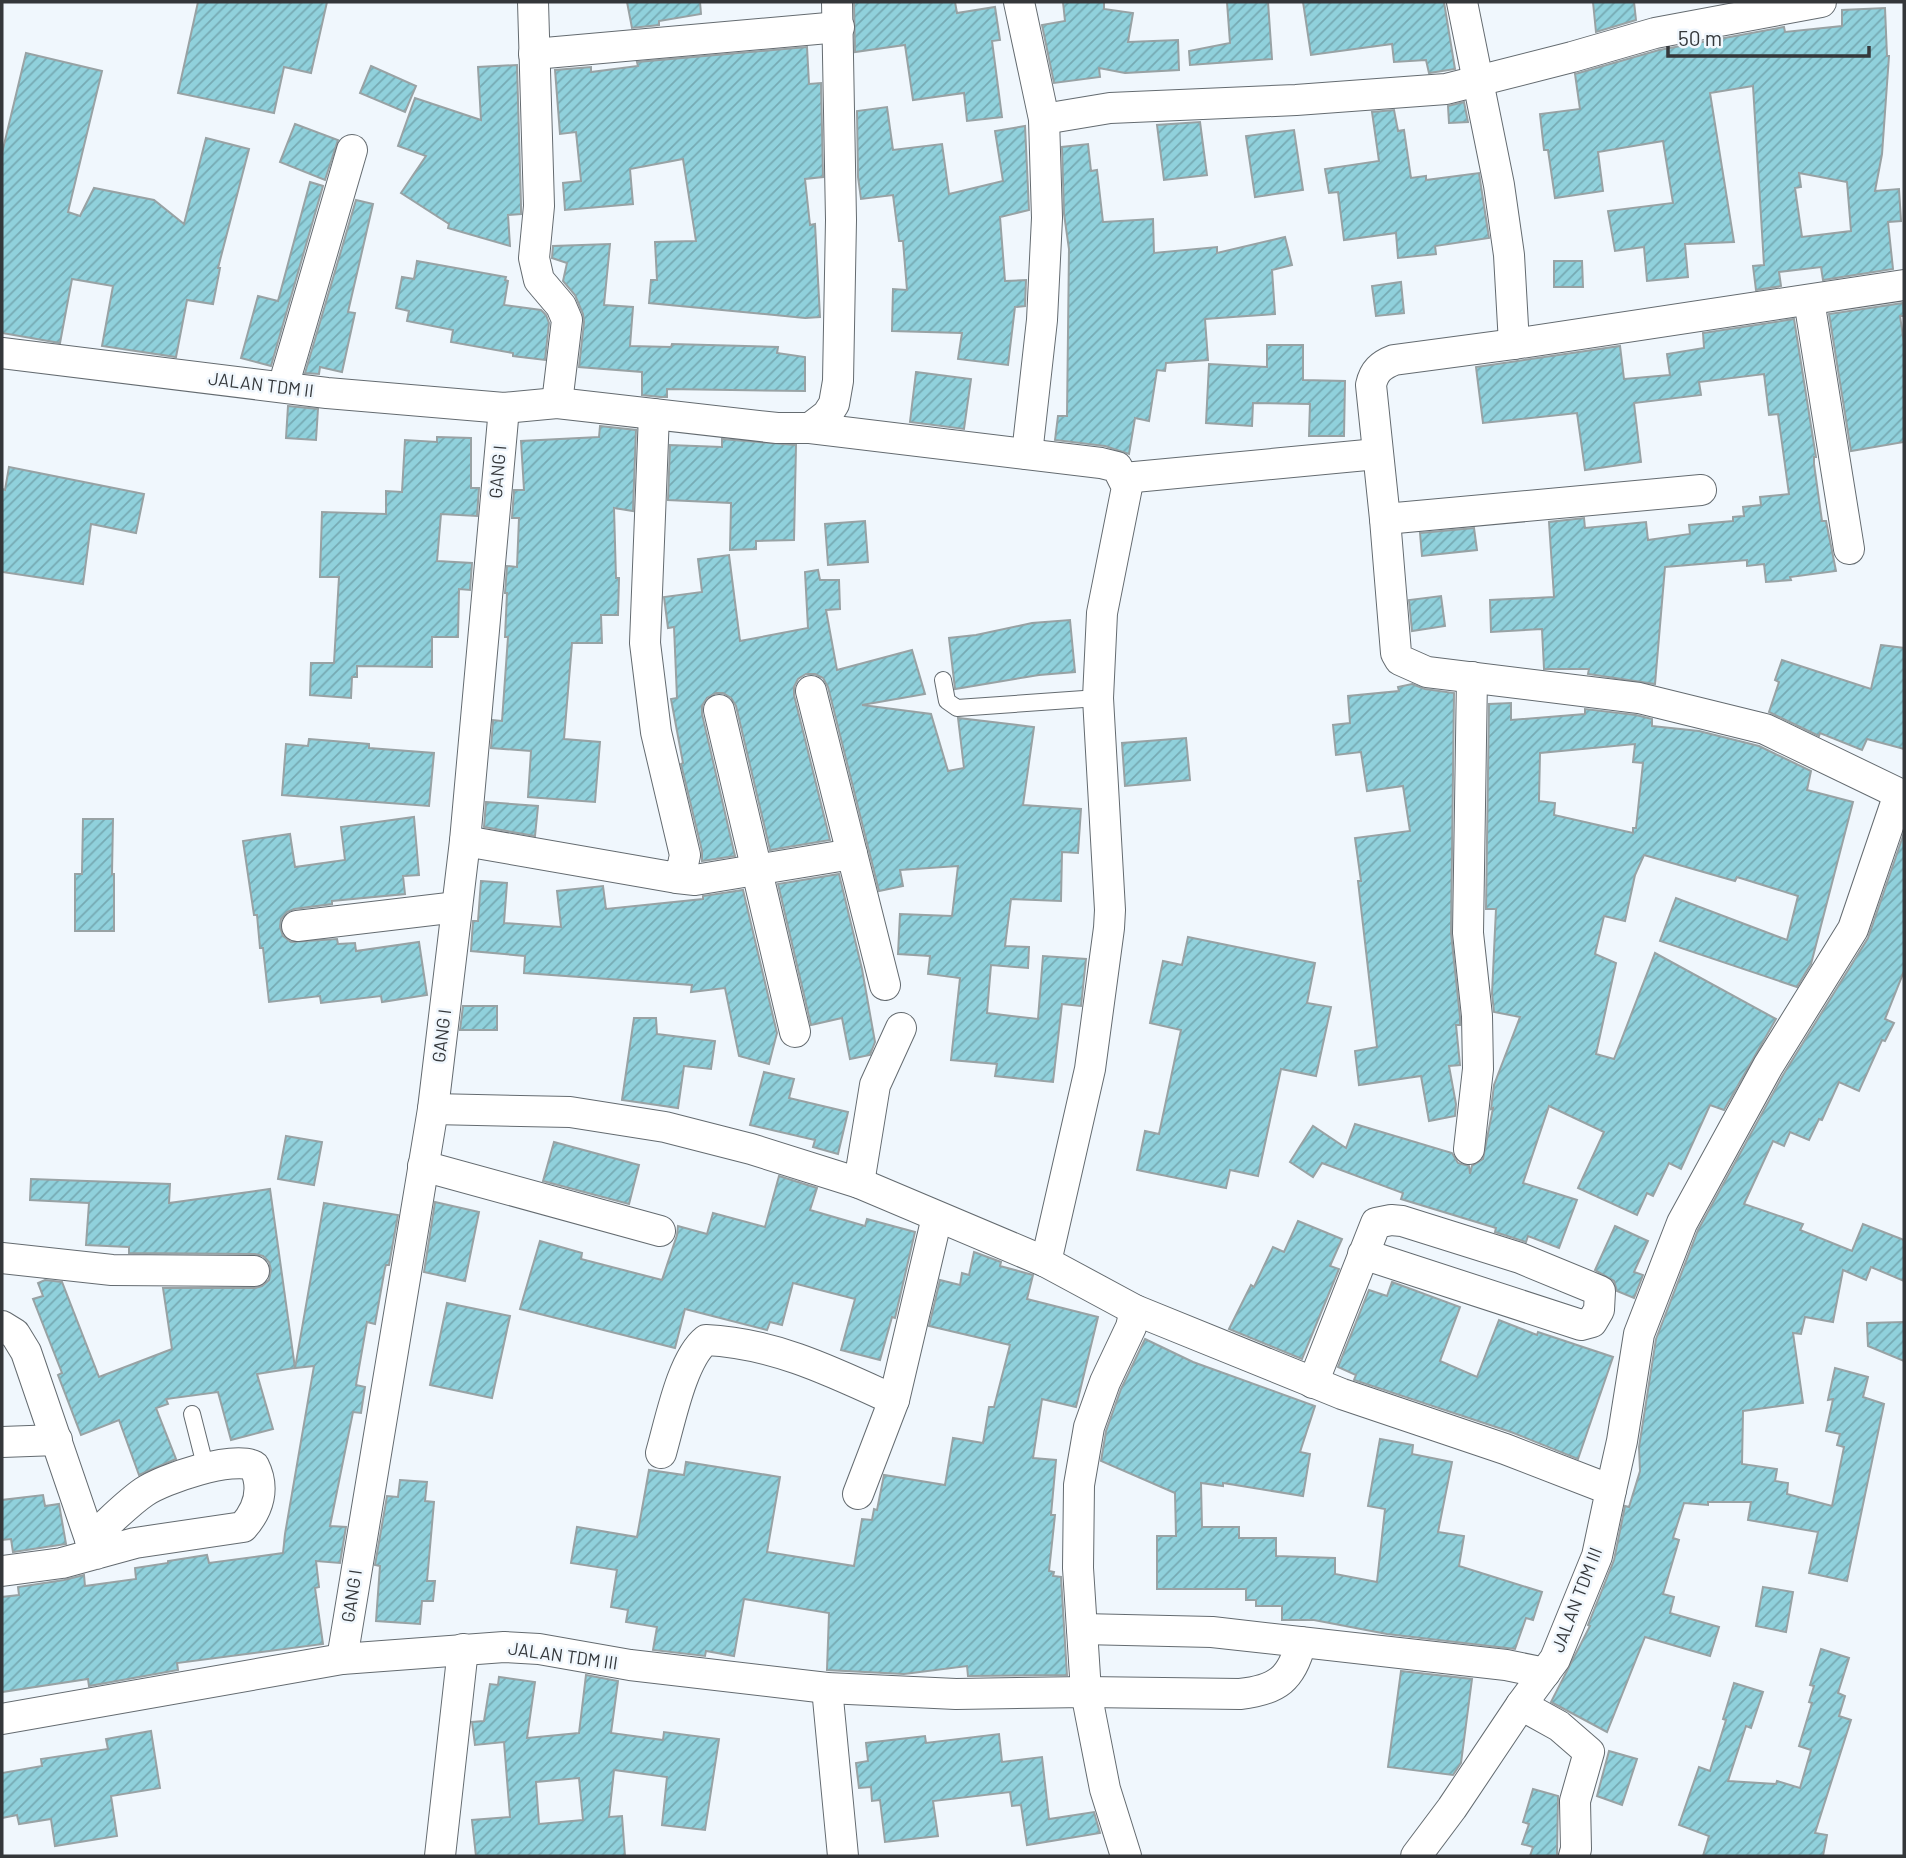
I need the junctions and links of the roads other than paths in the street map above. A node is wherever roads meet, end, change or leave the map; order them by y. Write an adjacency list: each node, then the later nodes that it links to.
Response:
1 (533, 2): 6 (street)
2 (1019, 2): 8 (street)
3 (1462, 2): 7 (street)
4 (1821, 2): 7 (street)
5 (838, 15): 6 (street); 18 (street)
6 (534, 54): 15 (street)
7 (1480, 82): 8 (street); 12 (street)
8 (1044, 119): 19 (street)
9 (352, 150): 14 (street)
10 (1904, 285): 11 (street)
11 (1809, 300): 12 (street); 24 (street)
12 (1514, 344): 20 (street)
13 (2, 353): 14 (street, JALAN TDM II)
14 (283, 387): 16 (street, JALAN TDM II)
15 (557, 403): 16 (street, JALAN TDM II); 17 (street, JALAN TDM II)
16 (513, 407): 31 (street, GANG I)
17 (654, 414): 18 (street, JALAN TDM II); 34 (street)
18 (810, 428): 19 (street, JALAN TDM II)
19 (1027, 454): 21 (street, JALAN TDM II)
20 (1377, 454): 21 (street); 23 (street)
21 (1124, 478): 28 (street)
22 (1701, 490): 23 (street)
23 (1385, 519): 25 (street)
24 (1849, 549)
25 (1472, 677): 30 (street); 41 (street)
26 (943, 680): 28 (lane)
27 (811, 691): 32 (street)
28 (1098, 698): 48 (street)
29 (719, 710): 33 (street)
30 (1902, 795): 59 (street, JALAN TDM III)
31 (465, 841): 34 (street); 35 (street, GANG I)
32 (852, 854): 33 (street); 37 (street)
33 (755, 869): 34 (street); 39 (street)
34 (677, 878)
35 (457, 907): 36 (street); 40 (street, GANG I)
36 (298, 926)
37 (885, 985)
38 (901, 1028): 43 (street)
39 (795, 1032)
40 (433, 1109): 42 (street, GANG I); 43 (street)
41 (1469, 1149)
42 (423, 1166): 45 (street); 66 (street, GANG I)
43 (859, 1183): 44 (street)
44 (937, 1217): 48 (street); 53 (street)
45 (660, 1231)
46 (1363, 1254): 46 (street); 52 (street)
47 (2, 1258): 49 (street)
48 (1046, 1262): 50 (street)
49 (254, 1271)
50 (1135, 1310): 52 (street); 63 (street)
51 (2, 1326): 55 (street)
52 (1313, 1383): 59 (street)
53 (894, 1400): 57 (street); 60 (street)
54 (192, 1414): 58 (lane)
55 (57, 1440): 56 (street); 61 (street)
56 (2, 1442)
57 (661, 1452)
58 (206, 1469): 61 (street); 61 (street)
59 (1611, 1490): 67 (street, JALAN TDM III)
60 (858, 1494)
61 (93, 1547): 62 (street)
62 (2, 1571)
63 (1082, 1629): 64 (street); 69 (street)
64 (1301, 1642): 67 (street); 69 (street, JALAN TDM III)
65 (463, 1649): 66 (street, JALAN TDM III); 68 (street, JALAN TDM III); 72 (street)
66 (342, 1659): 71 (street, JALAN TDM III)
67 (1545, 1673): 70 (street, JALAN TDM III)
68 (827, 1688): 69 (street, JALAN TDM III); 73 (street)
69 (1086, 1692): 74 (street)
70 (1514, 1715): 75 (street, JALAN TDM III); 76 (street)
71 (2, 1719)
72 (440, 1856)
73 (843, 1856)
74 (1126, 1856)
75 (1416, 1856)
76 (1574, 1856)

